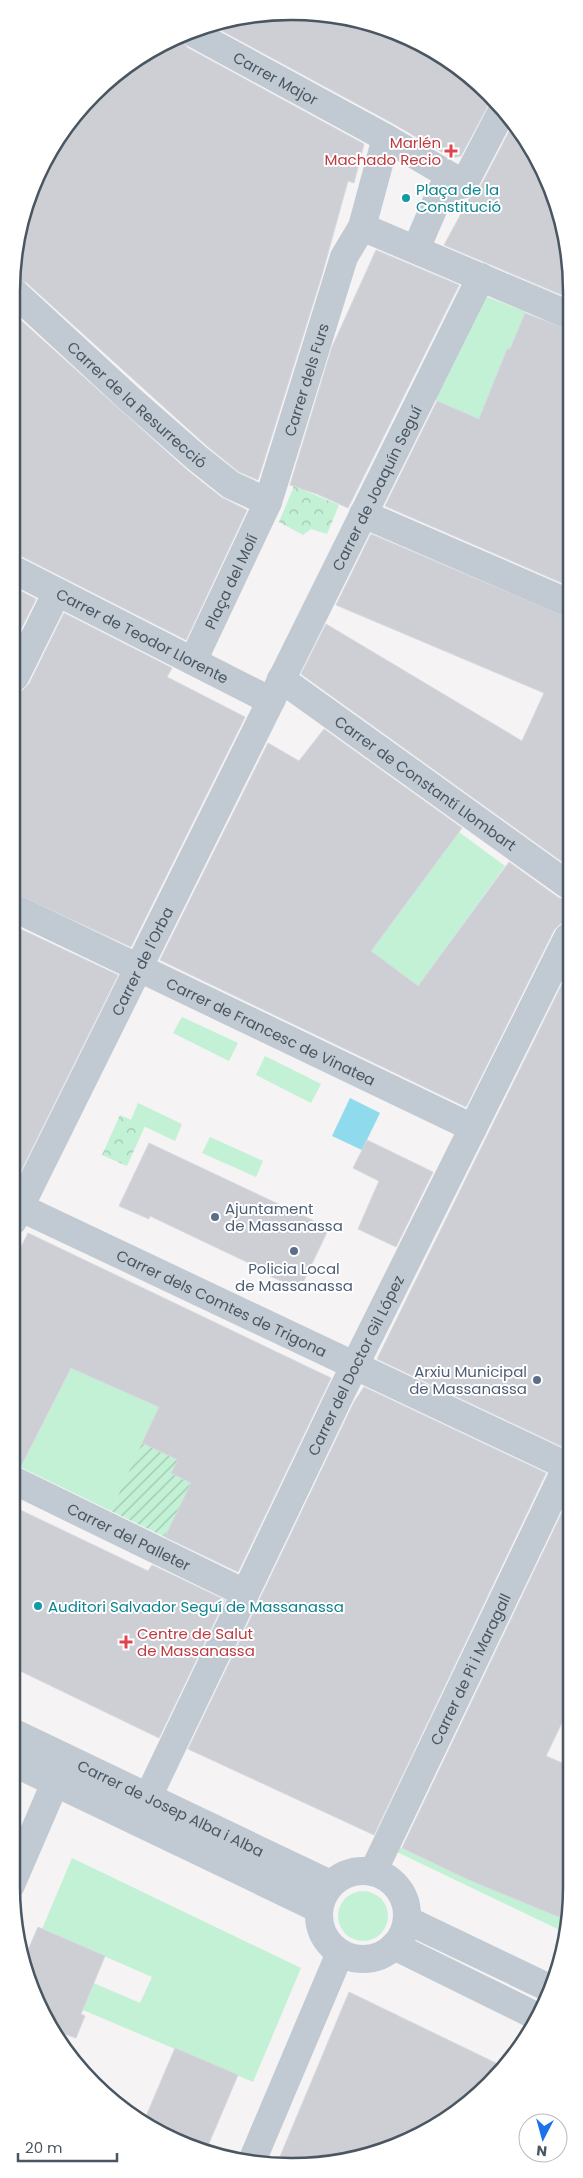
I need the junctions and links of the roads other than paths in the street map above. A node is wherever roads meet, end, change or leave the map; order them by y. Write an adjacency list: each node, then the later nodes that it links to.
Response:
1 (199, 36): 3 (street, Carrer Major)
2 (499, 116): 4 (street)
3 (386, 138): 4 (street); 5 (street)
4 (464, 184): 6 (street)
5 (362, 228): 6 (street); 10 (street, Carrer dels Furs)
6 (416, 248): 7 (street)
7 (481, 277): 9 (street); 11 (street, Carrer de Joaquín Seguí)
8 (20, 298): 10 (street, Carrer de la Resurrecció)
9 (563, 312)
10 (268, 502): 15 (street, Plaça del Molí)
11 (364, 514): 14 (street); 17 (street, Carrer de Joaquín Seguí)
12 (20, 573): 13 (street, Carrer de Teodor Llorente)
13 (57, 592): 15 (street, Carrer de Teodor Llorente); 16 (street)
14 (563, 600)
15 (194, 661): 17 (street, Carrer de Teodor Llorente)
16 (20, 668)
17 (276, 690): 18 (street, Carrer de Constantí Llombart); 21 (street, Carrer de l'Orba)
18 (563, 882)
19 (20, 911): 21 (street, Carrer de Francesc de Vinatea)
20 (563, 947): 22 (street, Carrer del Doctor Gil López)
21 (139, 967): 22 (street, Carrer de Francesc de Vinatea); 23 (street, Carrer de l'Orba)
22 (473, 1128): 25 (street, Carrer del Doctor Gil López)
23 (20, 1203)
24 (20, 1213): 25 (street, Carrer dels Comtes de Trigona)
25 (355, 1366): 26 (street, Carrer dels Comtes de Trigona); 29 (street, Carrer del Doctor Gil López)
26 (563, 1464)
27 (563, 1474): 35 (street, Carrer de Pi i Maragall)
28 (20, 1483): 29 (street, Carrer del Palleter)
29 (244, 1593): 33 (street, Carrer del Doctor Gil López)
30 (20, 1736): 33 (street, Carrer de Josep Alba i Alba)
31 (20, 1766): 32 (street, Carrer de Josep Alba i Alba)
32 (55, 1783): 34 (street); 37 (street, Carrer de Josep Alba i Alba)
33 (148, 1797): 36 (street, Carrer de Josep Alba i Alba)
34 (20, 1864)
35 (374, 1872): 36 (street); 38 (street)
36 (330, 1884): 37 (street)
37 (318, 1909): 40 (street)
38 (407, 1920): 39 (street); 41 (street)
39 (394, 1946): 40 (street); 42 (street)
40 (340, 1953): 43 (street)
41 (544, 1986)
42 (531, 2014)
43 (254, 2156)

